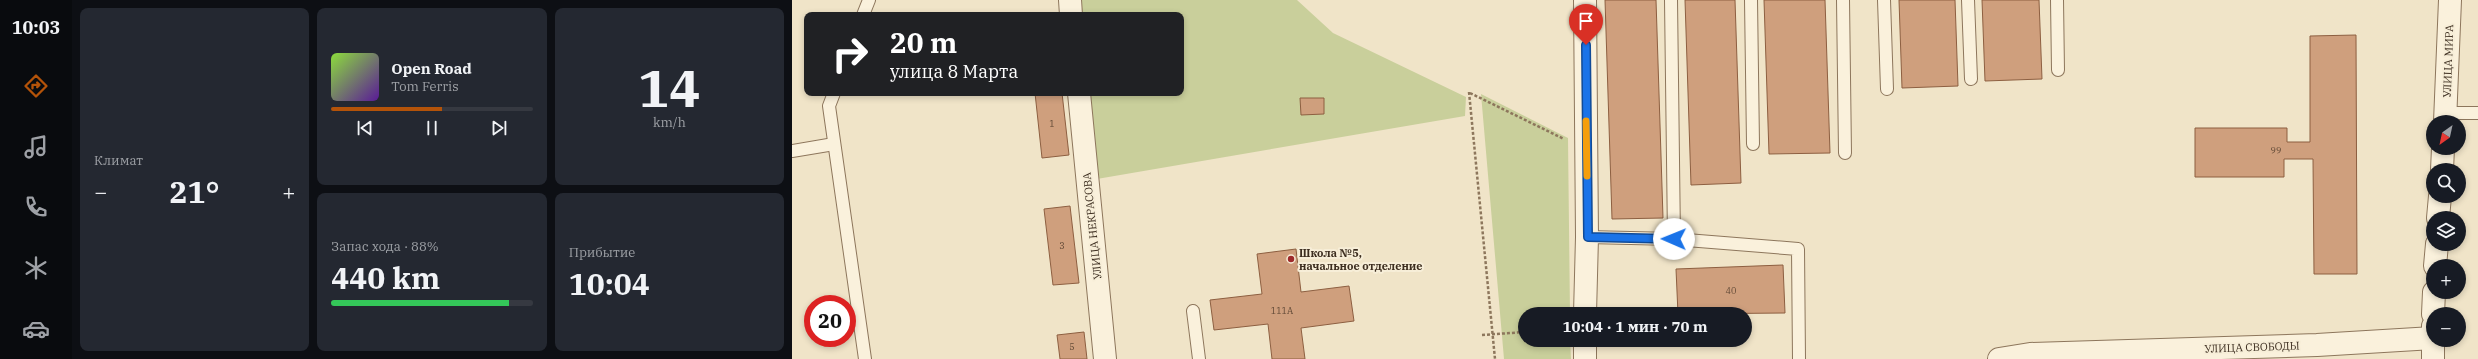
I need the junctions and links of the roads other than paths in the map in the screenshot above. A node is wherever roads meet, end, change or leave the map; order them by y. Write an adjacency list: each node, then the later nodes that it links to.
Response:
1 (869, 0): 11 (lane)
2 (1070, 0): 12 (street)
3 (1585, 0): 25 (street)
4 (1671, 0): 26 (lane)
5 (1751, 0): 22 (lane)
6 (1843, 0): 24 (lane)
7 (1884, 0): 15 (lane)
8 (1968, 0): 14 (lane)
9 (2057, 0): 13 (lane)
10 (2450, 0): 19 (street, УЛИЦА МИРА)
11 (864, 12)
12 (1071, 12)
13 (2058, 70)
14 (1971, 79)
15 (1887, 89)
16 (833, 96): 21 (lane)
17 (1079, 96): 34 (street, УЛИЦА НЕКРАСОВА)
18 (2478, 113): 20 (lane)
19 (2445, 115)
20 (2465, 115)
21 (834, 144): 23 (lane); 33 (lane)
22 (1753, 144)
23 (792, 151)
24 (1844, 153)
25 (1588, 237): 26 (lane); 27 (street)
26 (1674, 239): 37 (lane)
27 (1585, 307)
28 (1193, 311): 35 (lane)
29 (2426, 339): 32 (street, УЛИЦА СВОБОДЫ)
30 (1585, 347): 36 (street)
31 (2433, 347): 39 (street)
32 (2316, 352): 38 (street, УЛИЦА СВОБОДЫ)
33 (865, 359)
34 (1105, 359)
35 (1199, 359)
36 (1585, 359)
37 (1799, 359)
38 (1999, 359)
39 (2433, 359)

